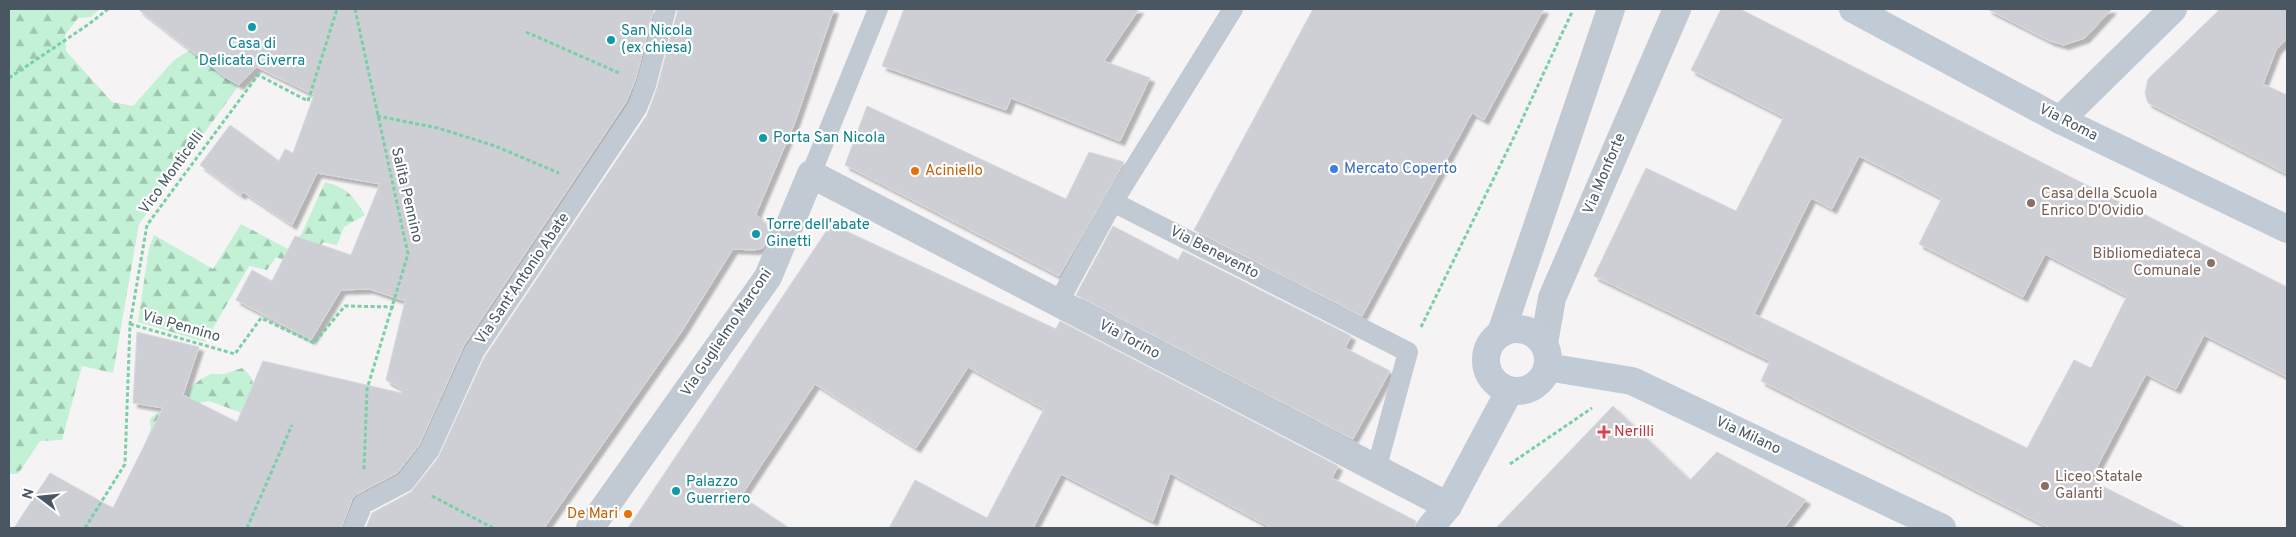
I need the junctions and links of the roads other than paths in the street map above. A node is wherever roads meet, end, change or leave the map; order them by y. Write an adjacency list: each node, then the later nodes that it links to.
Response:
1 (666, 9): 18 (lane, Via Sant'Antonio Abate)
2 (878, 9): 9 (lane, Via Guglielmo Marconi)
3 (1233, 9): 10 (lane)
4 (1611, 9): 13 (street)
5 (1677, 9): 14 (street, Via Monforte)
6 (1853, 9): 8 (street, Via Roma)
7 (2173, 9): 8 (street)
8 (2060, 120): 11 (street, Via Roma)
9 (811, 174): 12 (street, Via Torino); 19 (street, Via Guglielmo Marconi)
10 (1113, 202): 12 (lane); 16 (lane, Via Benevento)
11 (2287, 230)
12 (1058, 303): 16 (street, Via Torino)
13 (1501, 332): 14 (street); 15 (street)
14 (1546, 355): 15 (street); 21 (street, Via Milano)
15 (1510, 390): 17 (street)
16 (1376, 470): 17 (street, Via Torino)
17 (1448, 506): 20 (street)
18 (353, 528)
19 (590, 528)
20 (1430, 528)
21 (1942, 528)

